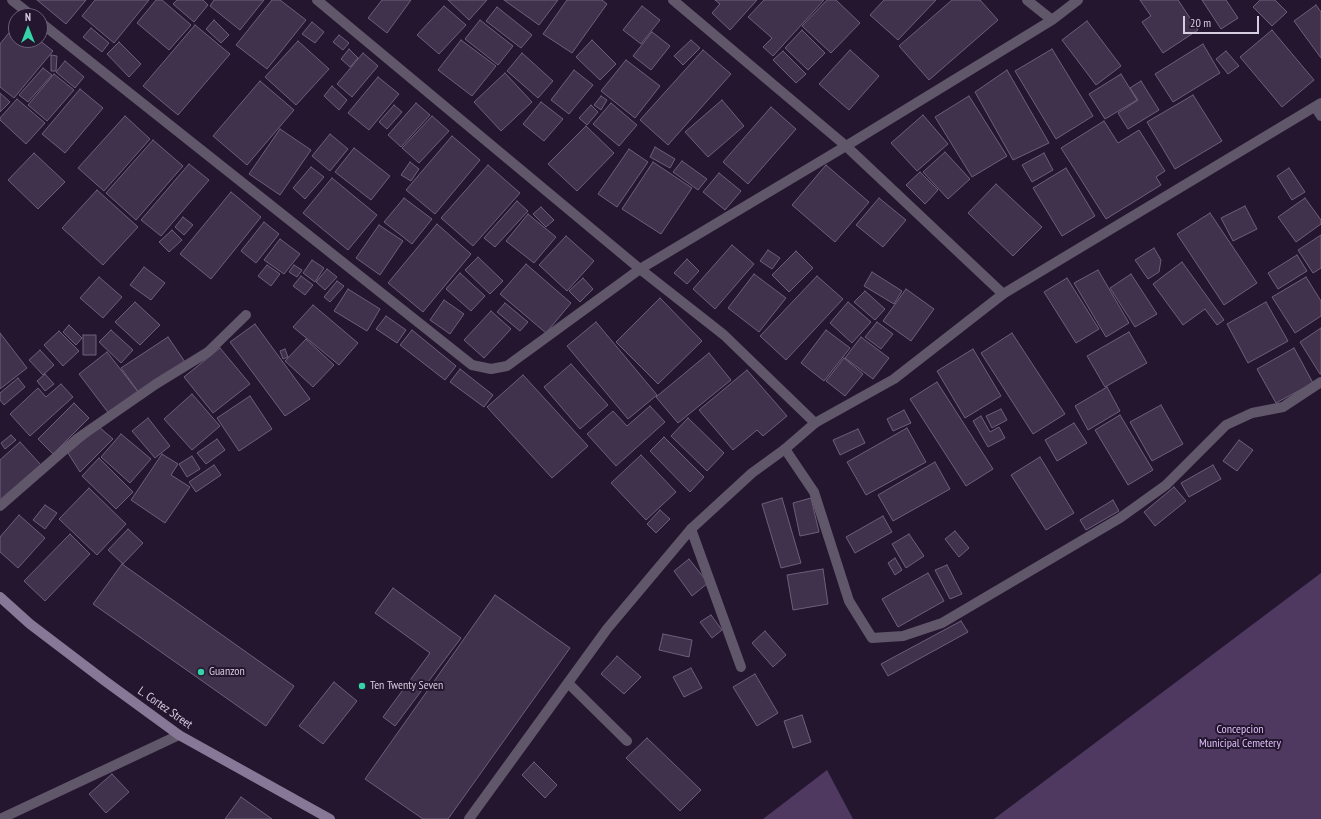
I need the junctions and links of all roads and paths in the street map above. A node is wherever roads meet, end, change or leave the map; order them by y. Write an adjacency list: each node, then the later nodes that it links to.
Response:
1 (12, 0): 6 (street)
2 (317, 0): 11 (street)
3 (673, 0): 10 (street)
4 (1027, 0): 7 (street)
5 (1078, 0): 7 (street)
6 (22, 8)
7 (1052, 20): 10 (street)
8 (48, 28): 11 (street)
9 (1319, 109): 12 (street)
10 (846, 146): 11 (street); 12 (street)
11 (640, 269): 15 (street)
12 (1003, 294): 15 (street)
13 (246, 315): 17 (street)
14 (1321, 382): 16 (street)
15 (816, 423): 16 (street)
16 (785, 449): 18 (street)
17 (0, 506)
18 (691, 529): 20 (street); 21 (street)
19 (0, 597): 22 (main road, L. Cortez Street)
20 (741, 667)
21 (568, 683): 23 (street); 26 (street)
22 (179, 735): 24 (street); 25 (main road, L. Cortez Street)
23 (627, 741)
24 (0, 819)
25 (330, 819)
26 (469, 819)

